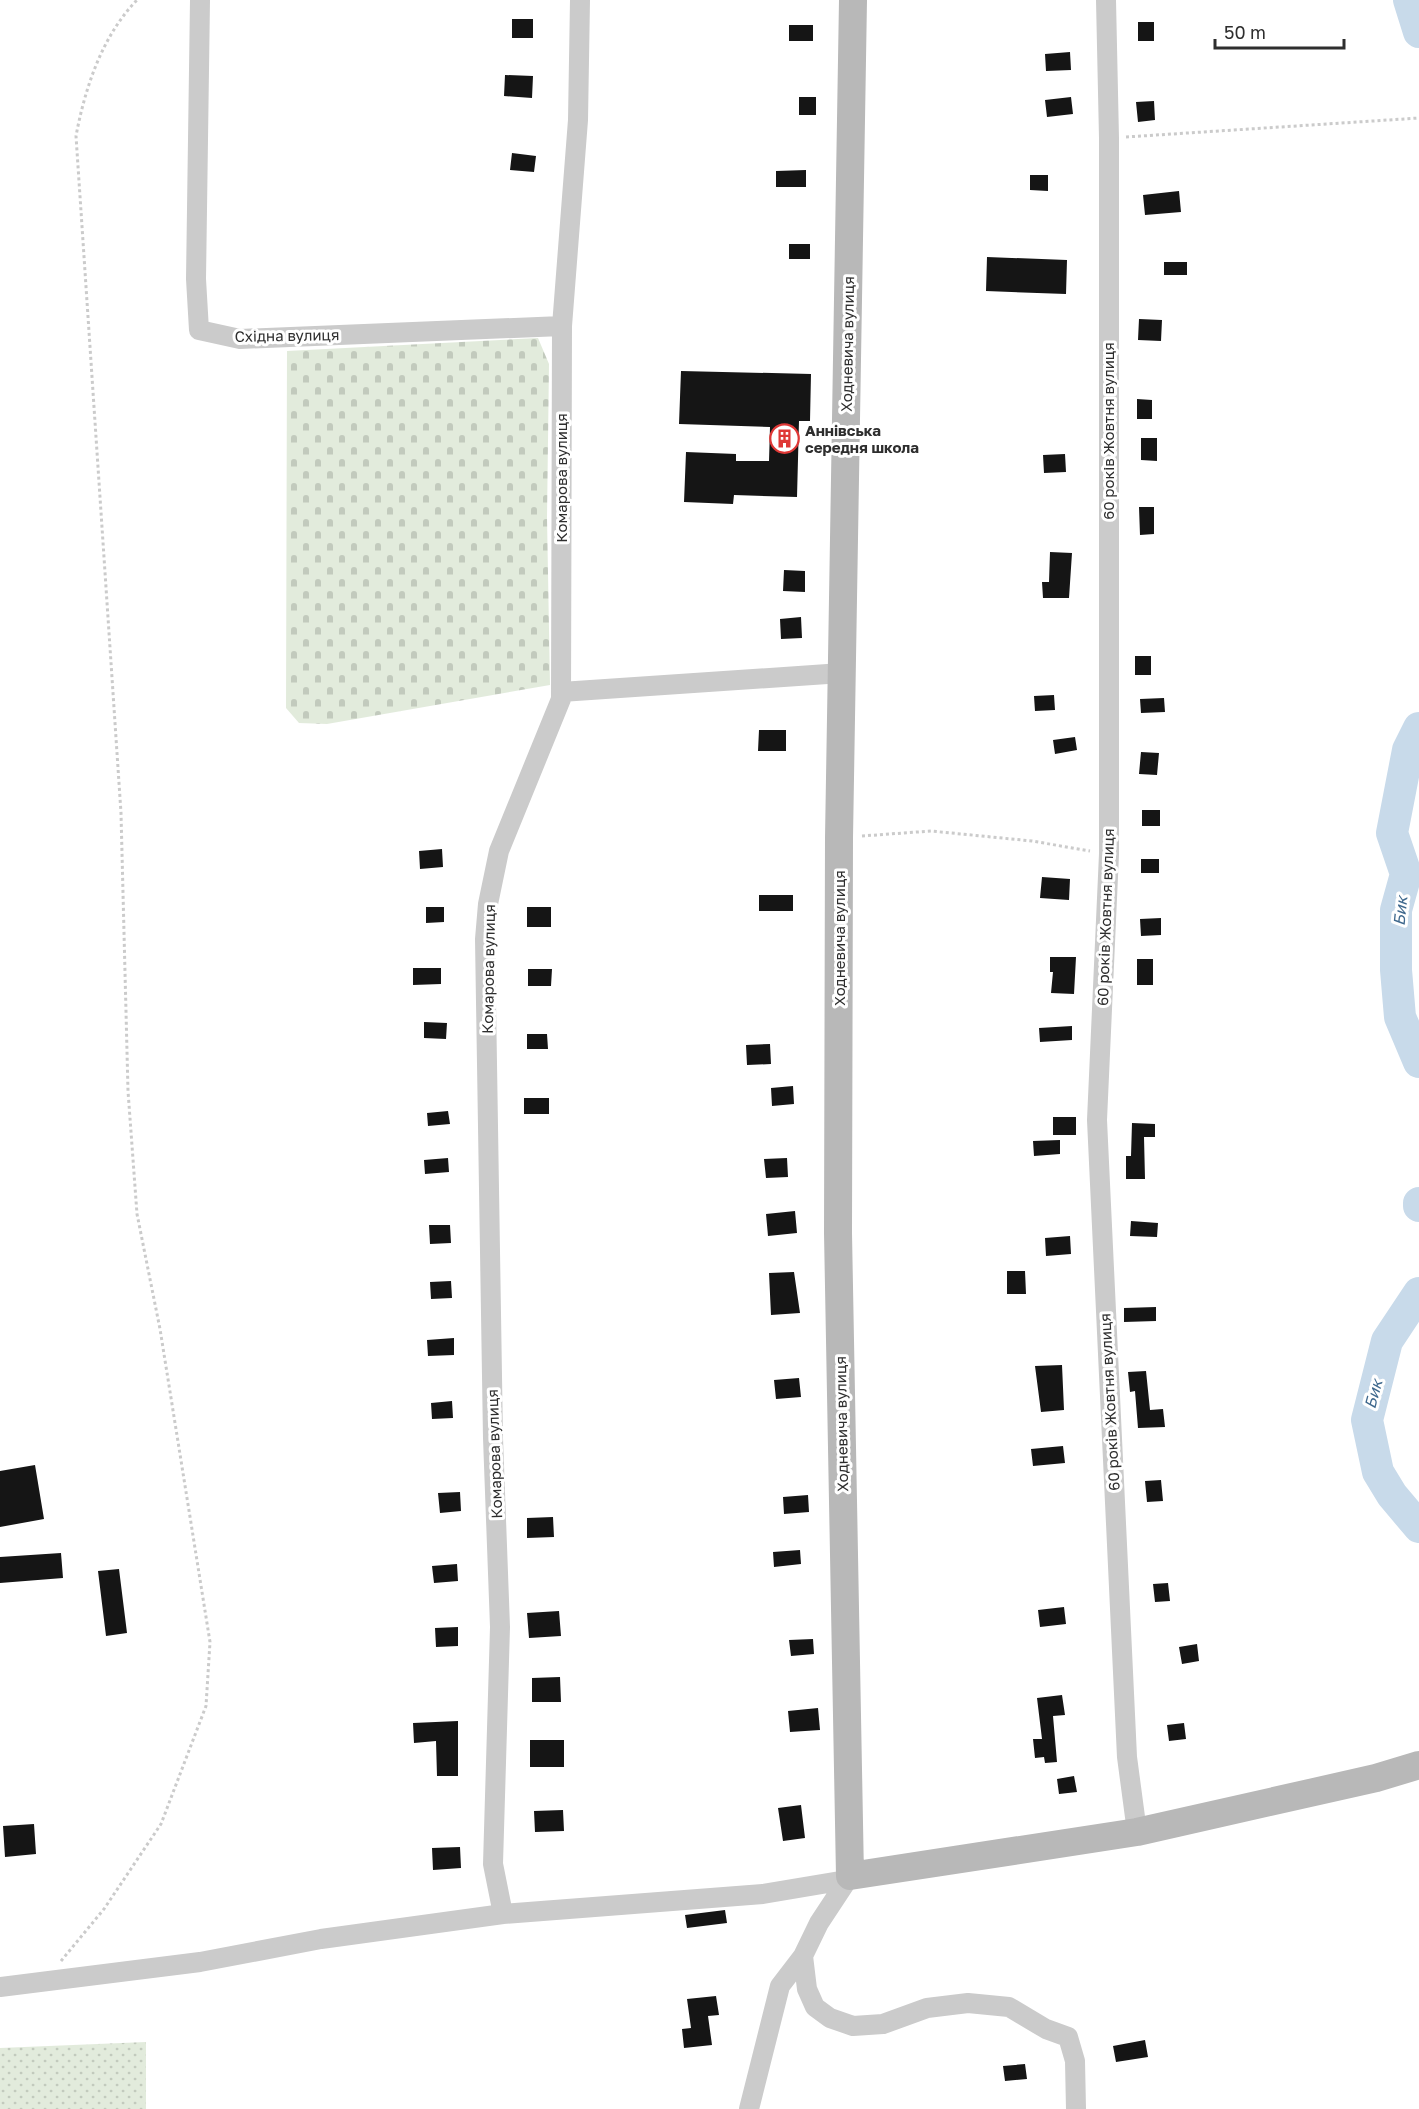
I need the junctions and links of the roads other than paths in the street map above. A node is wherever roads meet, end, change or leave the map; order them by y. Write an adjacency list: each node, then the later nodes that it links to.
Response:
1 (200, 0): 5 (street, Східна вулиця)
2 (580, 0): 5 (street, Комарова вулиця)
3 (853, 0): 6 (main road, Ходневича вулиця)
4 (1106, 0): 9 (street, 60 років Жовтня вулиця)
5 (562, 326): 7 (street, Комарова вулиця)
6 (842, 673): 7 (street); 10 (main road, Ходневича вулиця)
7 (561, 692): 11 (street, Комарова вулиця)
8 (1419, 1765): 9 (main road)
9 (1137, 1832): 10 (main road)
10 (848, 1878): 11 (street); 12 (street)
11 (503, 1914): 13 (street)
12 (803, 1956): 14 (street); 15 (street)
13 (0, 1988)
14 (749, 2109)
15 (1076, 2109)

